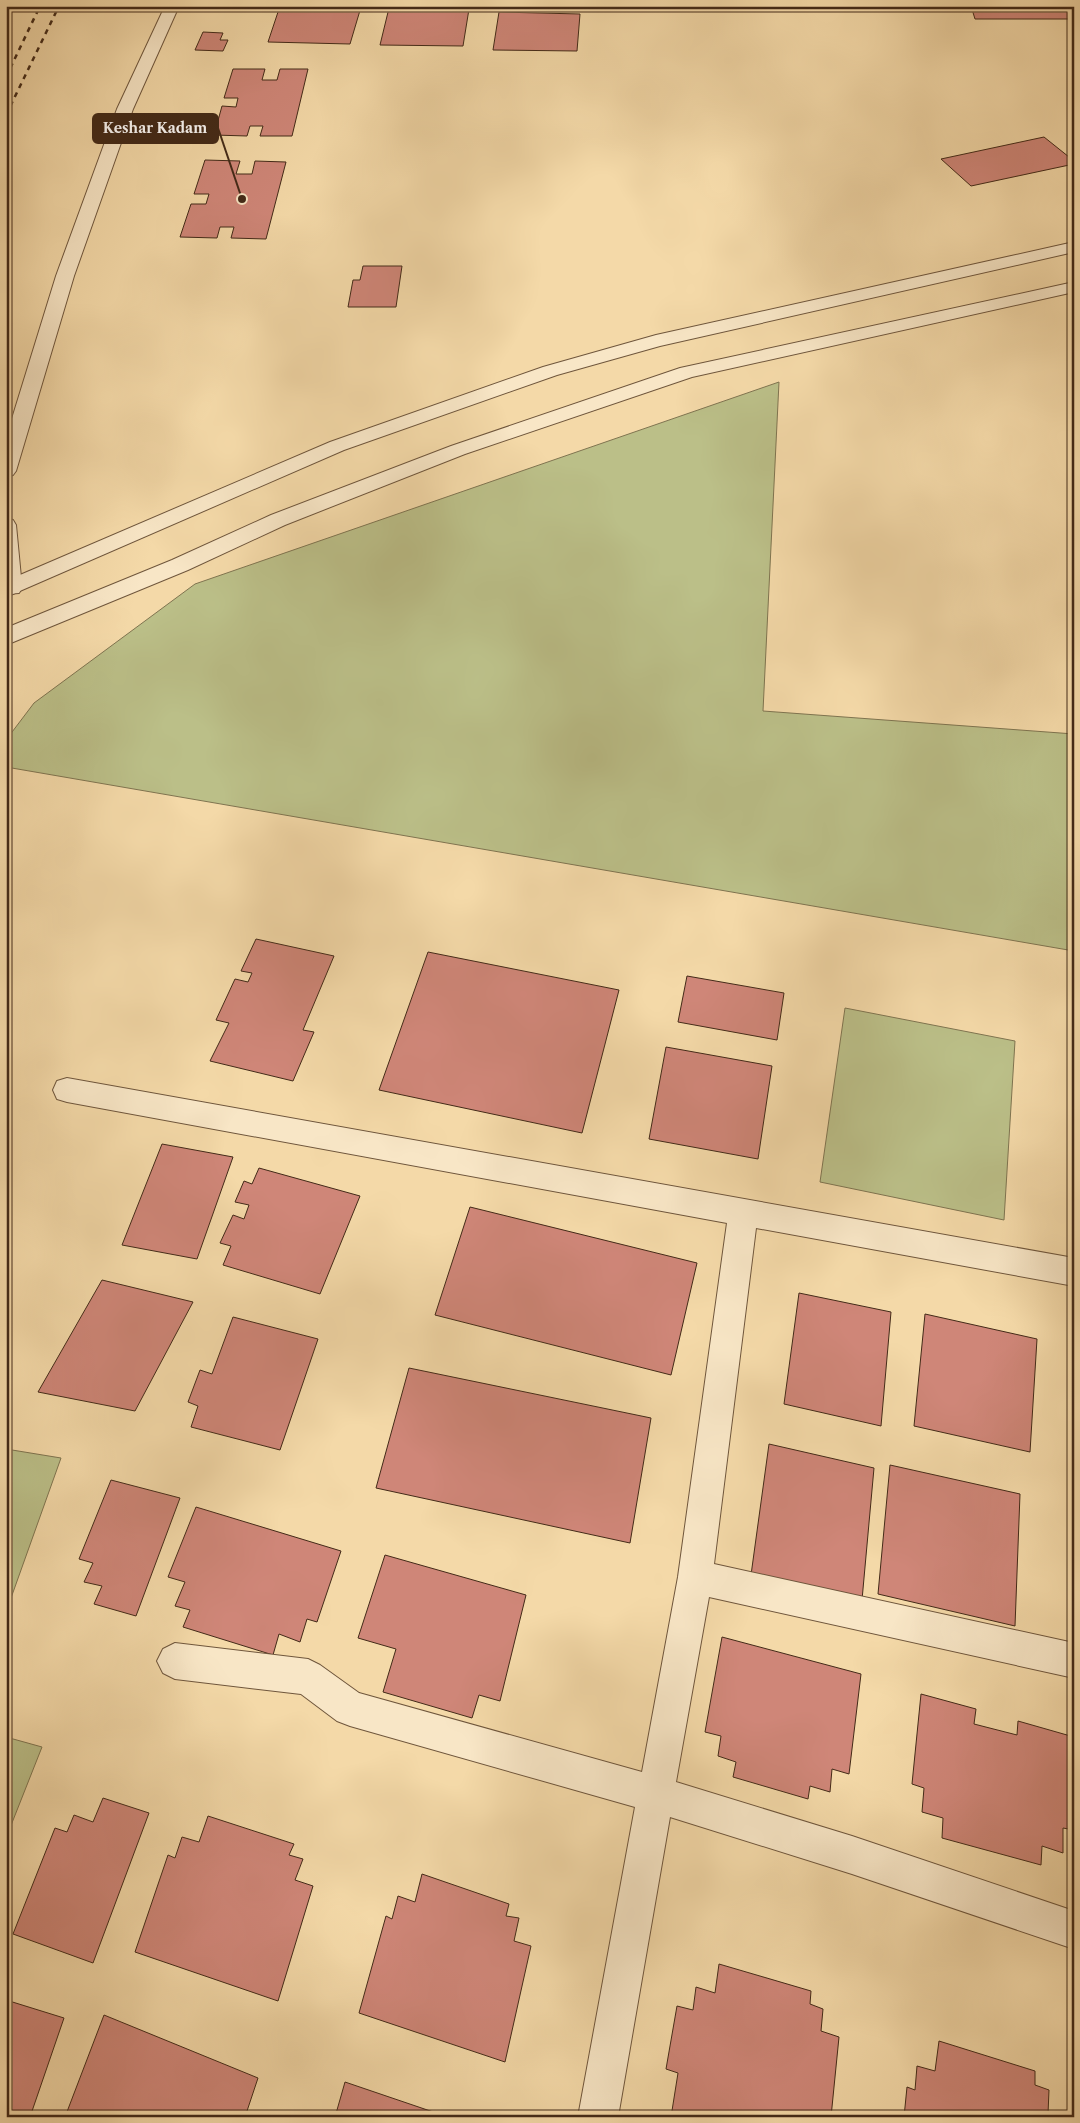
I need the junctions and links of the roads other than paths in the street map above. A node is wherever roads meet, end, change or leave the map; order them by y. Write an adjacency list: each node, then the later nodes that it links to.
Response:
1 (172, 6): 4 (street)
2 (1074, 247): 6 (street)
3 (1074, 287): 7 (street)
4 (6, 472)
5 (6, 525): 6 (street)
6 (8, 589)
7 (6, 637)
8 (67, 1090): 9 (street)
9 (743, 1212): 10 (street); 11 (street)
10 (1074, 1272)
11 (695, 1577): 12 (street); 14 (street)
12 (1074, 1660)
13 (175, 1661): 14 (street)
14 (656, 1794): 15 (street); 16 (street)
15 (1074, 1930)
16 (598, 2117)

